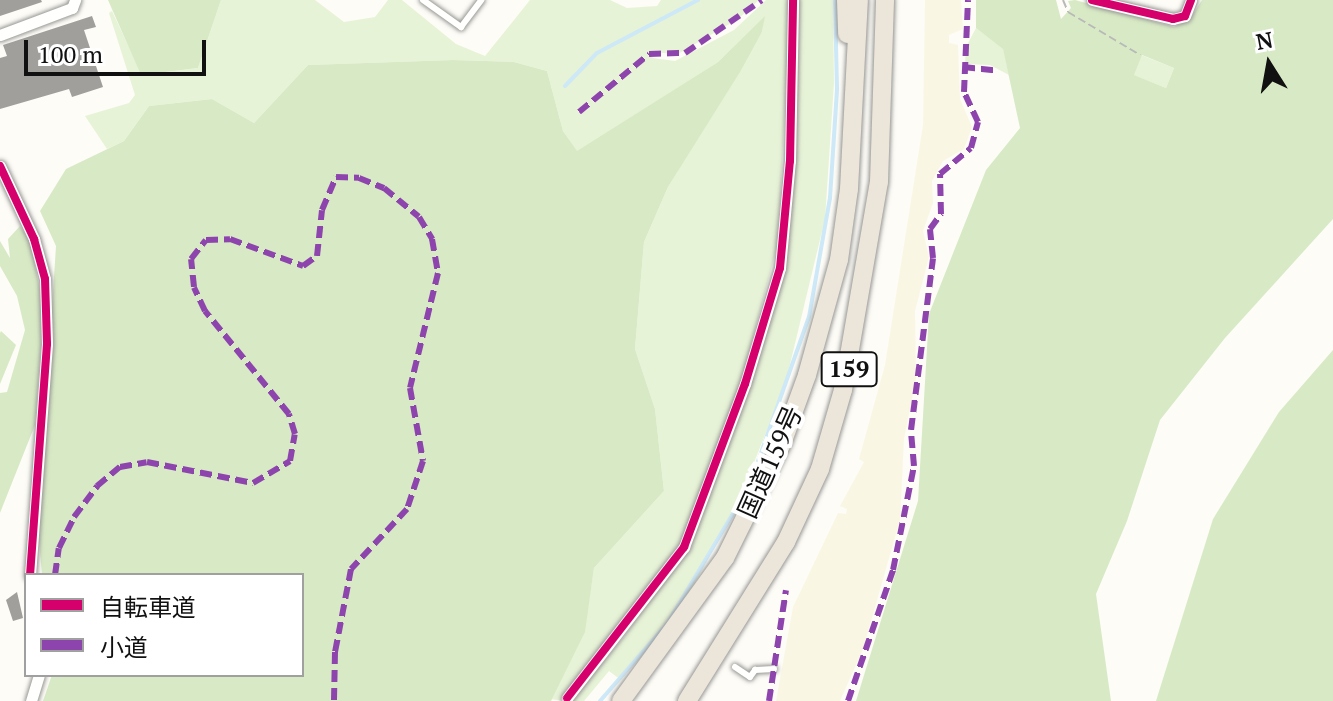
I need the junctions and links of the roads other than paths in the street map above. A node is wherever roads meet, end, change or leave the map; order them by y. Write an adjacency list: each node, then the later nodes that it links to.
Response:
1 (75, 0): 10 (street)
2 (423, 0): 3 (lane)
3 (481, 0)
4 (793, 0): 17 (street)
5 (846, 0): 12 (highway, 159)
6 (859, 0): 12 (highway, 国道159号 / 159)
7 (887, 0): 20 (highway, 国道159号 / 159)
8 (1092, 0): 9 (street)
9 (1191, 0)
10 (0, 35)
11 (0, 166): 13 (street)
12 (849, 189): 19 (highway, 国道159号 / 159)
13 (30, 573)
14 (735, 667): 15 (lane)
15 (774, 669)
16 (38, 677): 18 (street)
17 (567, 698)
18 (31, 701)
19 (621, 701)
20 (687, 701)

